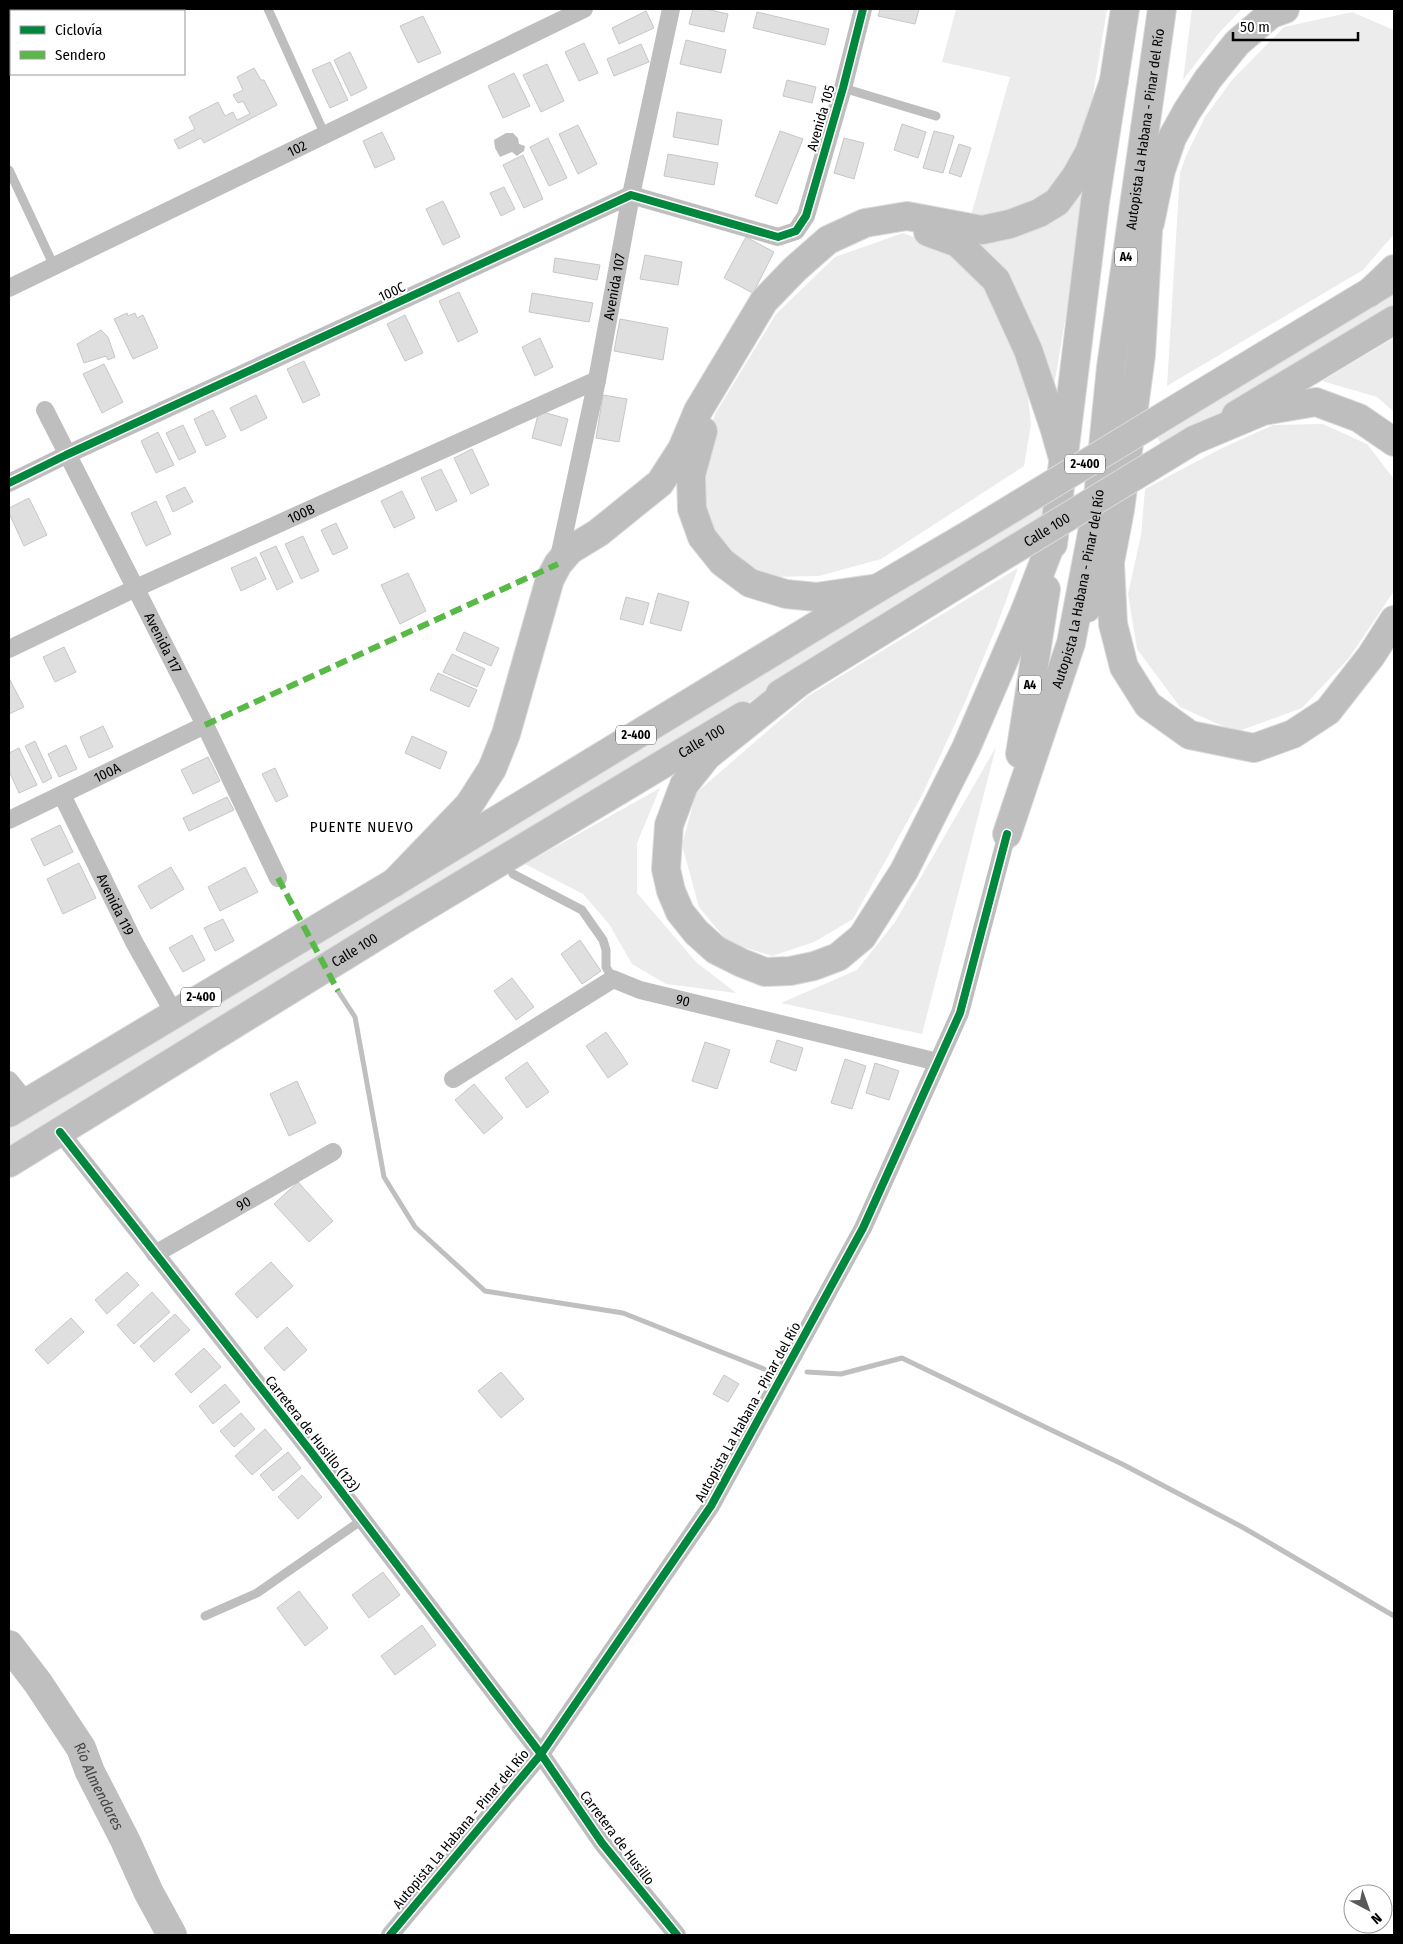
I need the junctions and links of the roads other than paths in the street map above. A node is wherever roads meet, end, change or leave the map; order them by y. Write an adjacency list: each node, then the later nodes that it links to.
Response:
1 (268, 9): 13 (lane)
2 (584, 9): 8 (street, 102)
3 (671, 9): 15 (street, Avenida 107)
4 (864, 9): 10 (street, Avenida 105)
5 (1125, 9): 9 (highway, Autopista La Habana - Pinar del Río / A4)
6 (1162, 9): 11 (highway, Autopista La Habana - Pinar del Río / A4)
7 (1285, 9): 16 (highway)
8 (562, 13): 13 (street, 102)
9 (1114, 81): 28 (highway, Autopista La Habana - Pinar del Río / A4); 33 (highway)
10 (843, 88): 12 (lane); 15 (street, Avenida 105)
11 (1148, 102): 16 (highway, A4); 30 (highway, Autopista La Habana - Pinar del Río / A4)
12 (936, 116)
13 (325, 135): 17 (street, 102)
14 (9, 170): 17 (lane)
15 (631, 195): 23 (street, Avenida 107); 27 (street, 100C)
16 (1148, 232): 32 (highway, A4)
17 (54, 266): 20 (street, 102)
18 (1394, 270): 21 (highway)
19 (1394, 278): 21 (highway, 2-400)
20 (9, 288)
21 (1369, 293): 35 (highway, 2-400, bridge)
22 (1394, 320): 25 (highway, Calle 100 / 2-400)
23 (597, 380): 33 (street, Avenida 107); 34 (street, 100B)
24 (45, 410): 27 (street, Avenida 117)
25 (1194, 440): 26 (highway); 39 (highway, Calle 100 / 2-400, bridge)
26 (1394, 442)
27 (66, 454): 29 (street, 100C); 34 (street, Avenida 117)
28 (1064, 462): 31 (highway, Autopista La Habana - Pinar del Río / A4); 35 (highway)
29 (9, 483)
30 (1097, 507): 32 (highway); 37 (highway, Autopista La Habana - Pinar del Río / A4)
31 (1054, 536): 39 (highway); 43 (highway, Autopista La Habana - Pinar del Río / A4)
32 (1110, 562): 36 (highway); 37 (highway, A4)
33 (558, 564): 46 (highway)
34 (136, 588): 38 (street, 100B); 40 (street, Avenida 117)
35 (878, 588): 46 (highway, 2-400)
36 (1394, 620)
37 (1071, 643): 43 (highway, Autopista La Habana - Pinar del Río / A4)
38 (9, 650)
39 (801, 681): 53 (highway, Calle 100 / 2-400)
40 (205, 725): 41 (street, 100A); 45 (street, Avenida 117)
41 (62, 794): 42 (street, 100A); 48 (street, Avenida 119)
42 (9, 820)
43 (1007, 834): 49 (street, Autopista La Habana - Pinar del Río)
44 (513, 874): 47 (lane)
45 (278, 878)
46 (395, 882): 48 (highway, 2-400)
47 (613, 980): 49 (street, 90); 50 (street)
48 (174, 1013): 52 (highway, 2-400)
49 (938, 1062): 59 (street, Autopista La Habana - Pinar del Río)
50 (454, 1079)
51 (9, 1080): 52 (street)
52 (18, 1108)
53 (60, 1132): 55 (highway, Calle 100 / 2-400); 56 (street, Carretera de Husillo (123))
54 (333, 1152): 56 (street, 90)
55 (9, 1163)
56 (155, 1254): 57 (street, Carretera de Husillo (123))
57 (362, 1520): 58 (lane); 59 (street, Carretera de Husillo (123))
58 (205, 1616)
59 (541, 1754): 60 (street, Autopista La Habana - Pinar del Río); 61 (street, Carretera de Husillo)
60 (390, 1935)
61 (677, 1935)

